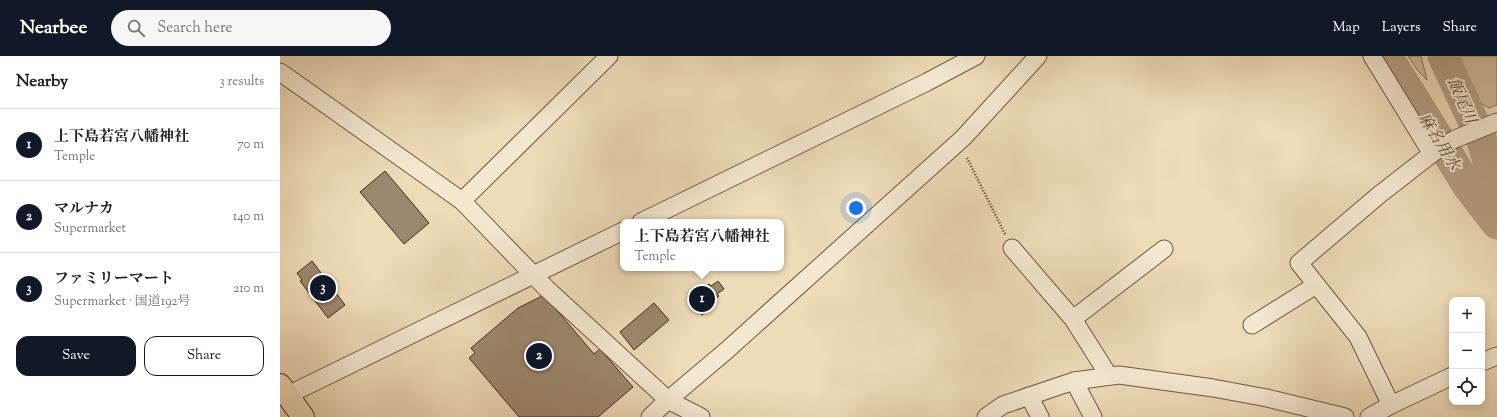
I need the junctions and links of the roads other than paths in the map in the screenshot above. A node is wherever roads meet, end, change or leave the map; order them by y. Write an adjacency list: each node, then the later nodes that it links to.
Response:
1 (609, 56): 8 (street)
2 (976, 56): 9 (street)
3 (1038, 56): 24 (street)
4 (1372, 56): 7 (street)
5 (280, 72): 8 (street)
6 (1494, 123): 7 (street)
7 (1435, 152): 14 (street)
8 (462, 201): 13 (street)
9 (647, 219)
10 (620, 232): 13 (street)
11 (1012, 248): 15 (street)
12 (1164, 249): 15 (street)
13 (533, 275): 22 (street); 24 (street)
14 (1316, 285): 16 (street); 25 (street)
15 (1073, 319): 19 (street)
16 (1252, 325)
17 (1497, 356): 18 (street)
18 (1485, 361)
19 (1109, 376): 21 (street); 32 (street)
20 (1449, 377): 25 (street)
21 (1074, 381): 23 (street); 31 (street)
22 (284, 390): 26 (highway)
23 (1029, 396): 29 (street); 30 (street)
24 (668, 400): 27 (street); 28 (street)
25 (1391, 405): 33 (street)
26 (302, 417)
27 (650, 417)
28 (701, 417)
29 (986, 417)
30 (1040, 417)
31 (1093, 417)
32 (1345, 417)
33 (1370, 417)

